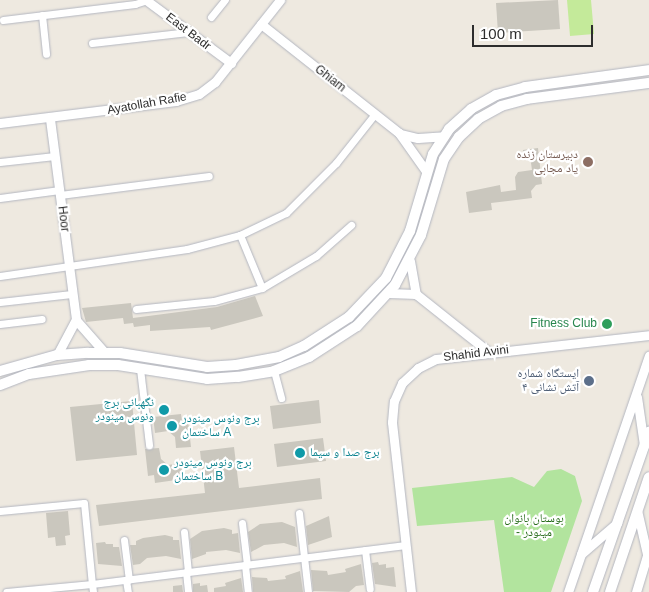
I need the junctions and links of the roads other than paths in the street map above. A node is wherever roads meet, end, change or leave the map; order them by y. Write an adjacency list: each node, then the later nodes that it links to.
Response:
1 (146, 0): 4 (street); 8 (street, East Badr)
2 (225, 0): 5 (street)
3 (280, 0): 7 (street, Ayatollah Rafie)
4 (42, 15): 6 (street); 10 (street)
5 (211, 17)
6 (3, 20)
7 (261, 24): 11 (street, Ayatollah Rafie); 14 (street, Ghiam)
8 (188, 32): 9 (street); 11 (street, East Badr)
9 (92, 43)
10 (46, 54)
11 (231, 64): 15 (street, Ayatollah Rafie)
12 (649, 70): 18 (main road)
13 (649, 83): 27 (main road)
14 (375, 114): 17 (street, Ghiam); 26 (street)
15 (50, 119): 16 (street, Ayatollah Rafie); 19 (street, Hoor)
16 (0, 123)
17 (399, 133): 18 (street, Ghiam); 21 (street, Ghiam)
18 (444, 136): 21 (main road)
19 (55, 156): 20 (street); 23 (street, Hoor)
20 (0, 162)
21 (426, 171): 40 (main road)
22 (209, 176): 23 (street)
23 (59, 193): 24 (street); 28 (street, Hoor)
24 (0, 198)
25 (351, 225): 30 (street)
26 (240, 235): 28 (street); 30 (street)
27 (410, 261): 31 (main road); 33 (street)
28 (69, 267): 29 (street); 32 (street, Hoor)
29 (0, 276)
30 (262, 288): 35 (street)
31 (389, 293): 33 (street); 46 (main road)
32 (72, 294): 34 (street); 37 (street, Hoor)
33 (416, 294): 42 (street)
34 (0, 302)
35 (136, 309)
36 (42, 319): 38 (street)
37 (76, 320): 41 (street); 43 (street)
38 (0, 324)
39 (649, 335): 42 (street, Shahid Avini)
40 (290, 352): 45 (main road); 46 (main road)
41 (105, 353): 43 (main road); 45 (main road)
42 (490, 353): 64 (street, Shahid Avini)
43 (57, 355): 49 (main road)
44 (649, 355): 51 (street)
45 (264, 360): 48 (main road)
46 (295, 363): 48 (main road)
47 (140, 369): 48 (main road); 50 (main road); 54 (street)
48 (271, 371): 52 (street)
49 (0, 372)
50 (0, 385)
51 (636, 395): 55 (street); 67 (street)
52 (281, 398)
53 (649, 432): 55 (main road)
54 (149, 445)
55 (644, 445): 61 (main road)
56 (649, 478): 57 (main road)
57 (637, 510): 66 (street); 83 (main road)
58 (0, 511): 73 (street)
59 (299, 513): 68 (street)
60 (242, 523): 69 (street)
61 (617, 523): 67 (street); 82 (main road)
62 (184, 532): 70 (street)
63 (124, 540): 71 (street)
64 (406, 545): 65 (street); 80 (street, Shahid Avini)
65 (365, 550): 68 (street); 74 (street)
66 (648, 552): 72 (street)
67 (580, 555): 81 (street)
68 (304, 558): 69 (street); 79 (street)
69 (246, 565): 70 (street); 78 (street)
70 (187, 572): 71 (street); 77 (street)
71 (127, 580): 73 (street); 76 (street)
72 (640, 580): 84 (street); 85 (street)
73 (92, 588): 75 (street)
74 (370, 589)
75 (6, 592)
76 (128, 592)
77 (188, 592)
78 (248, 592)
79 (308, 592)
80 (411, 592)
81 (568, 592)
82 (594, 592)
83 (610, 592)
84 (636, 592)
85 (646, 592)

